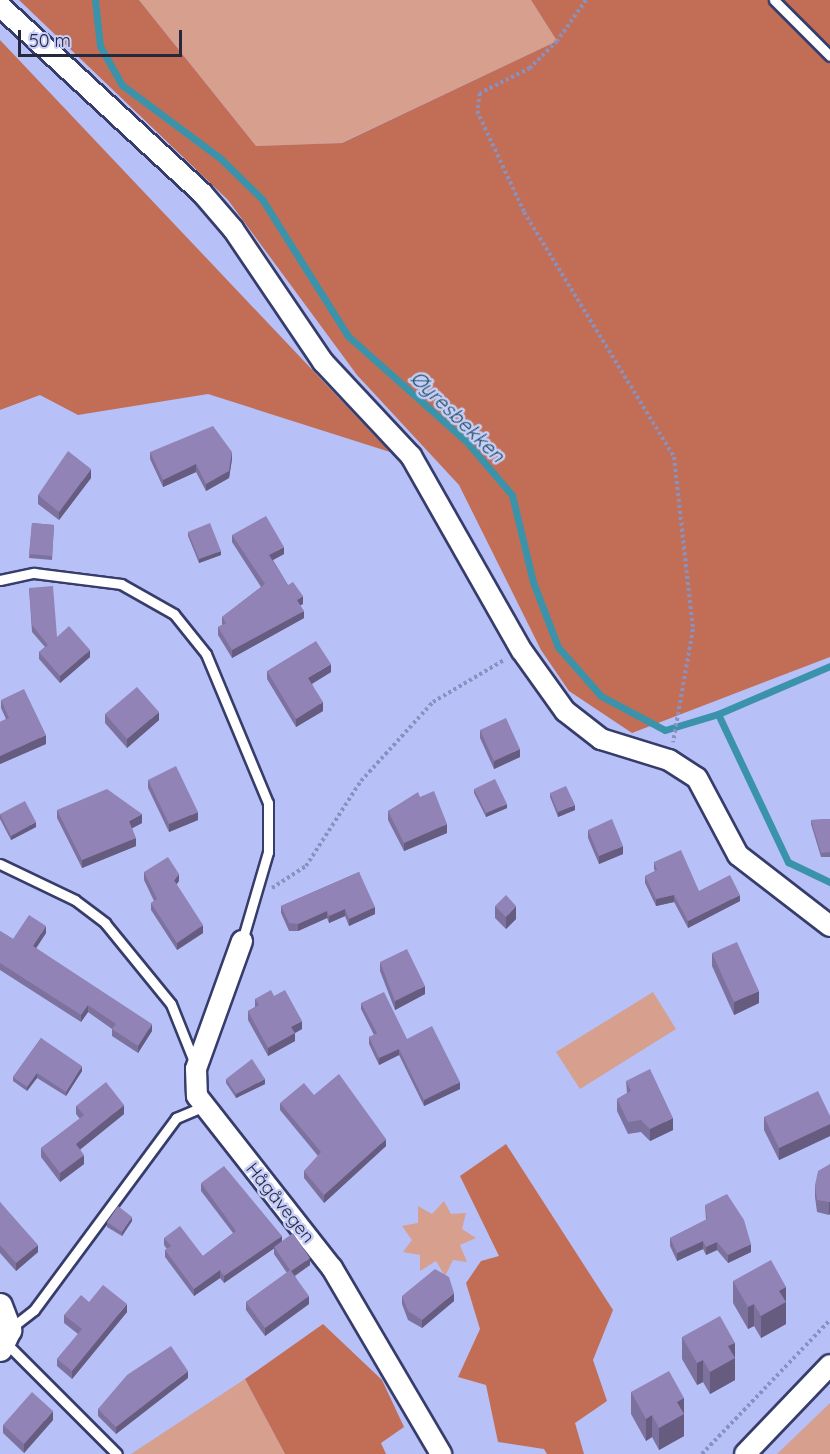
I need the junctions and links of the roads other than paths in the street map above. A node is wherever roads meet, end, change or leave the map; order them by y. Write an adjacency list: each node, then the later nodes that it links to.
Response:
1 (774, 0): 3 (lane)
2 (0, 6): 6 (street)
3 (830, 56)
4 (0, 580): 7 (lane)
5 (0, 864): 8 (lane)
6 (830, 926)
7 (242, 942): 8 (street, Hågåvegen)
8 (196, 1069): 9 (street, Hågåvegen)
9 (202, 1107): 11 (lane); 14 (street, Hågåvegen)
10 (0, 1306): 11 (street)
11 (5, 1340): 13 (lane)
12 (830, 1365): 15 (street)
13 (117, 1454)
14 (441, 1454)
15 (745, 1454)

